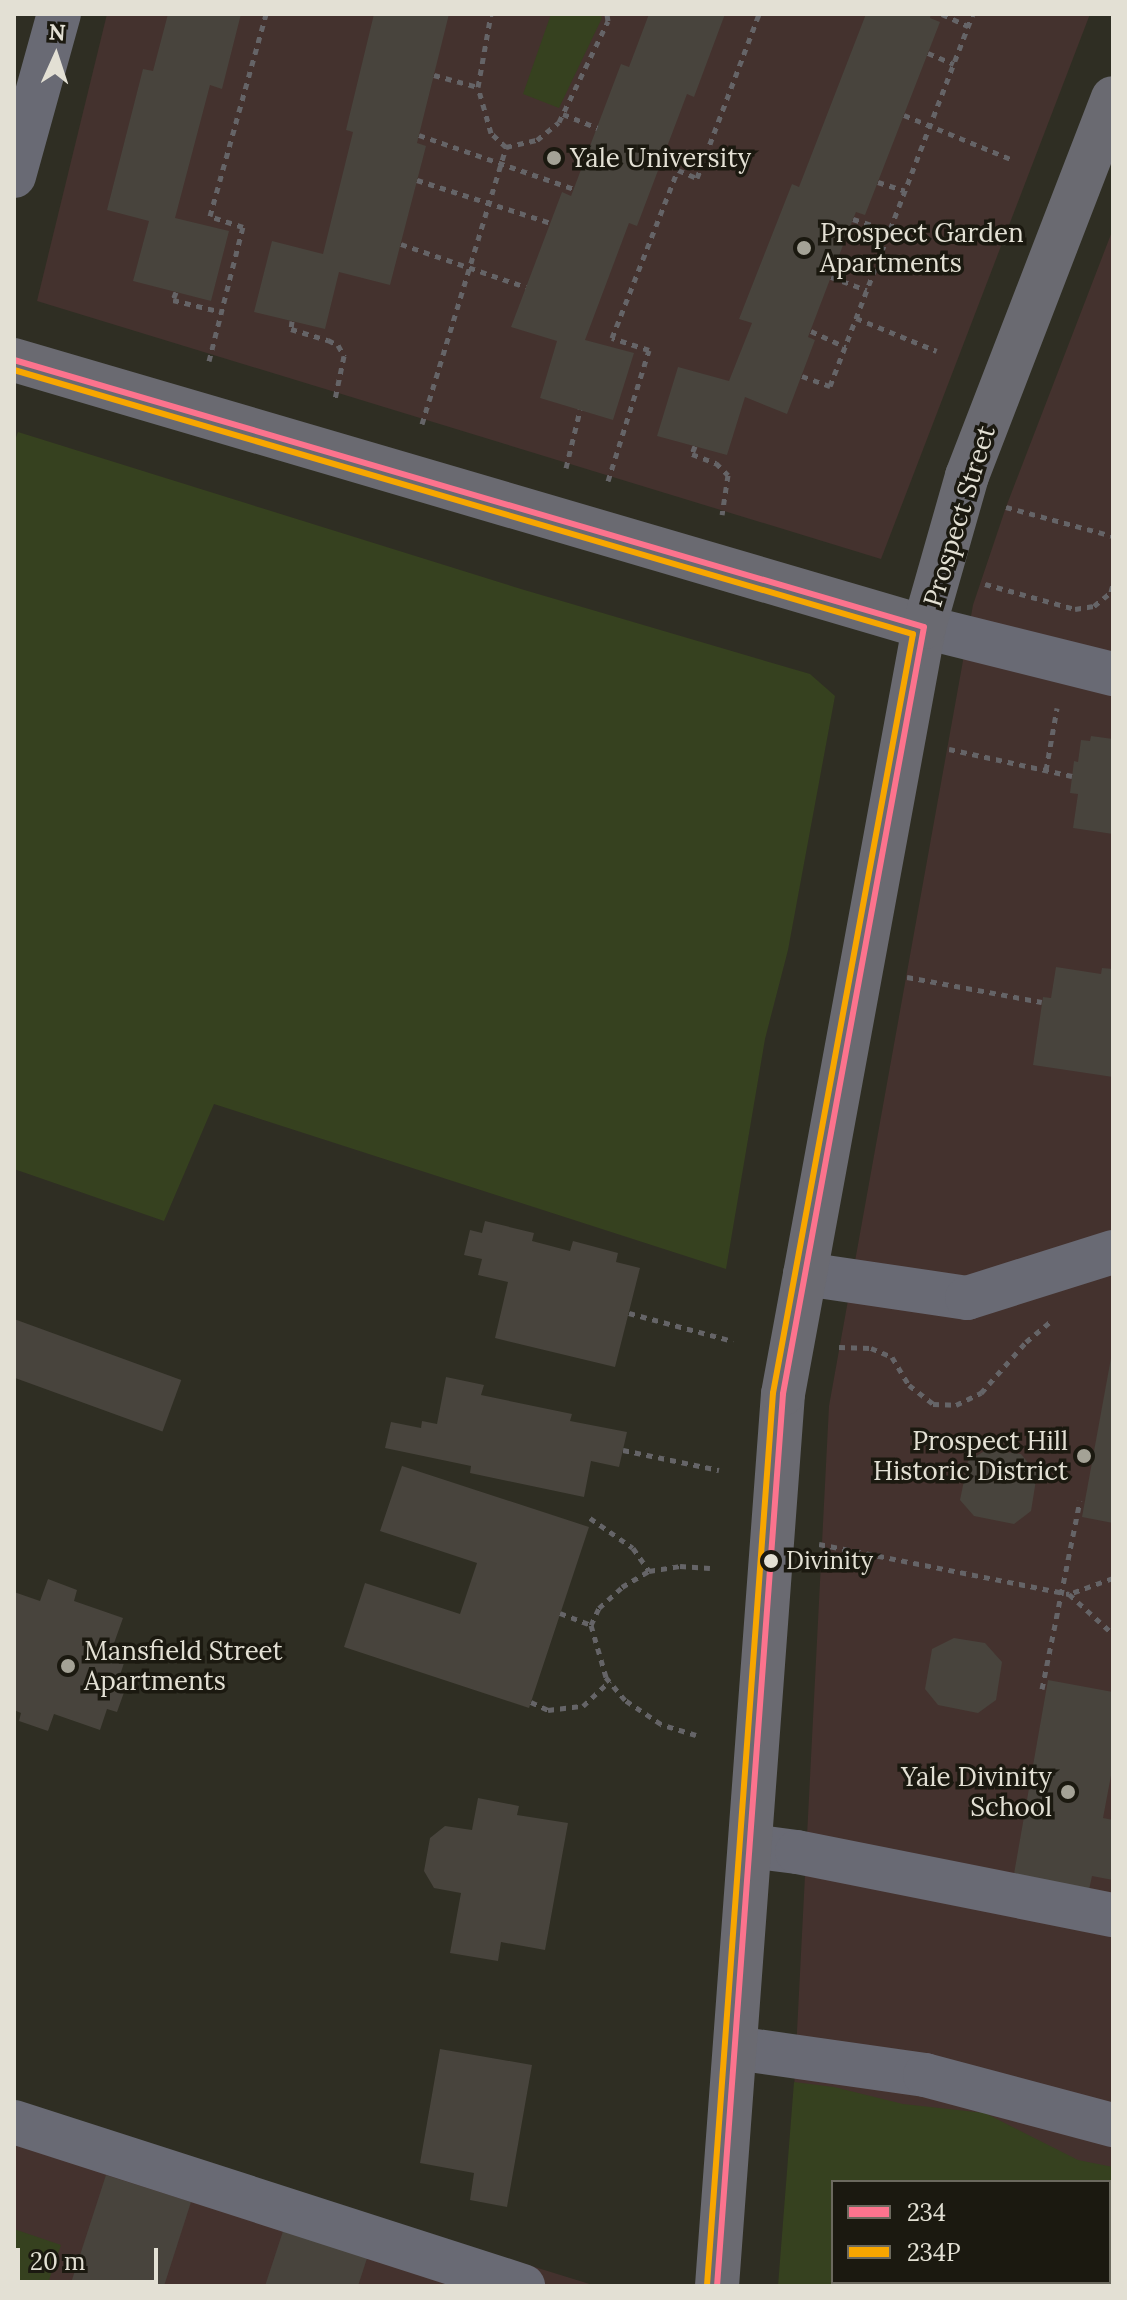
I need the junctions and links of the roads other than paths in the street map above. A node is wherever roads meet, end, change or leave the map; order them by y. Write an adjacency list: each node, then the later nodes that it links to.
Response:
1 (59, 14): 3 (street)
2 (1113, 98): 5 (main road, Prospect Street)
3 (14, 176)
4 (14, 360): 5 (main road)
5 (924, 627): 6 (street); 8 (main road, Prospect Street)
6 (1113, 674)
7 (1113, 1252): 8 (street)
8 (805, 1274): 9 (main road, Prospect Street)
9 (750, 1846): 10 (street); 11 (main road, Prospect Street)
10 (1113, 1915)
11 (735, 2048): 13 (street); 15 (main road, Prospect Street)
12 (14, 2122): 14 (street)
13 (1113, 2125)
14 (523, 2286)
15 (717, 2286)

